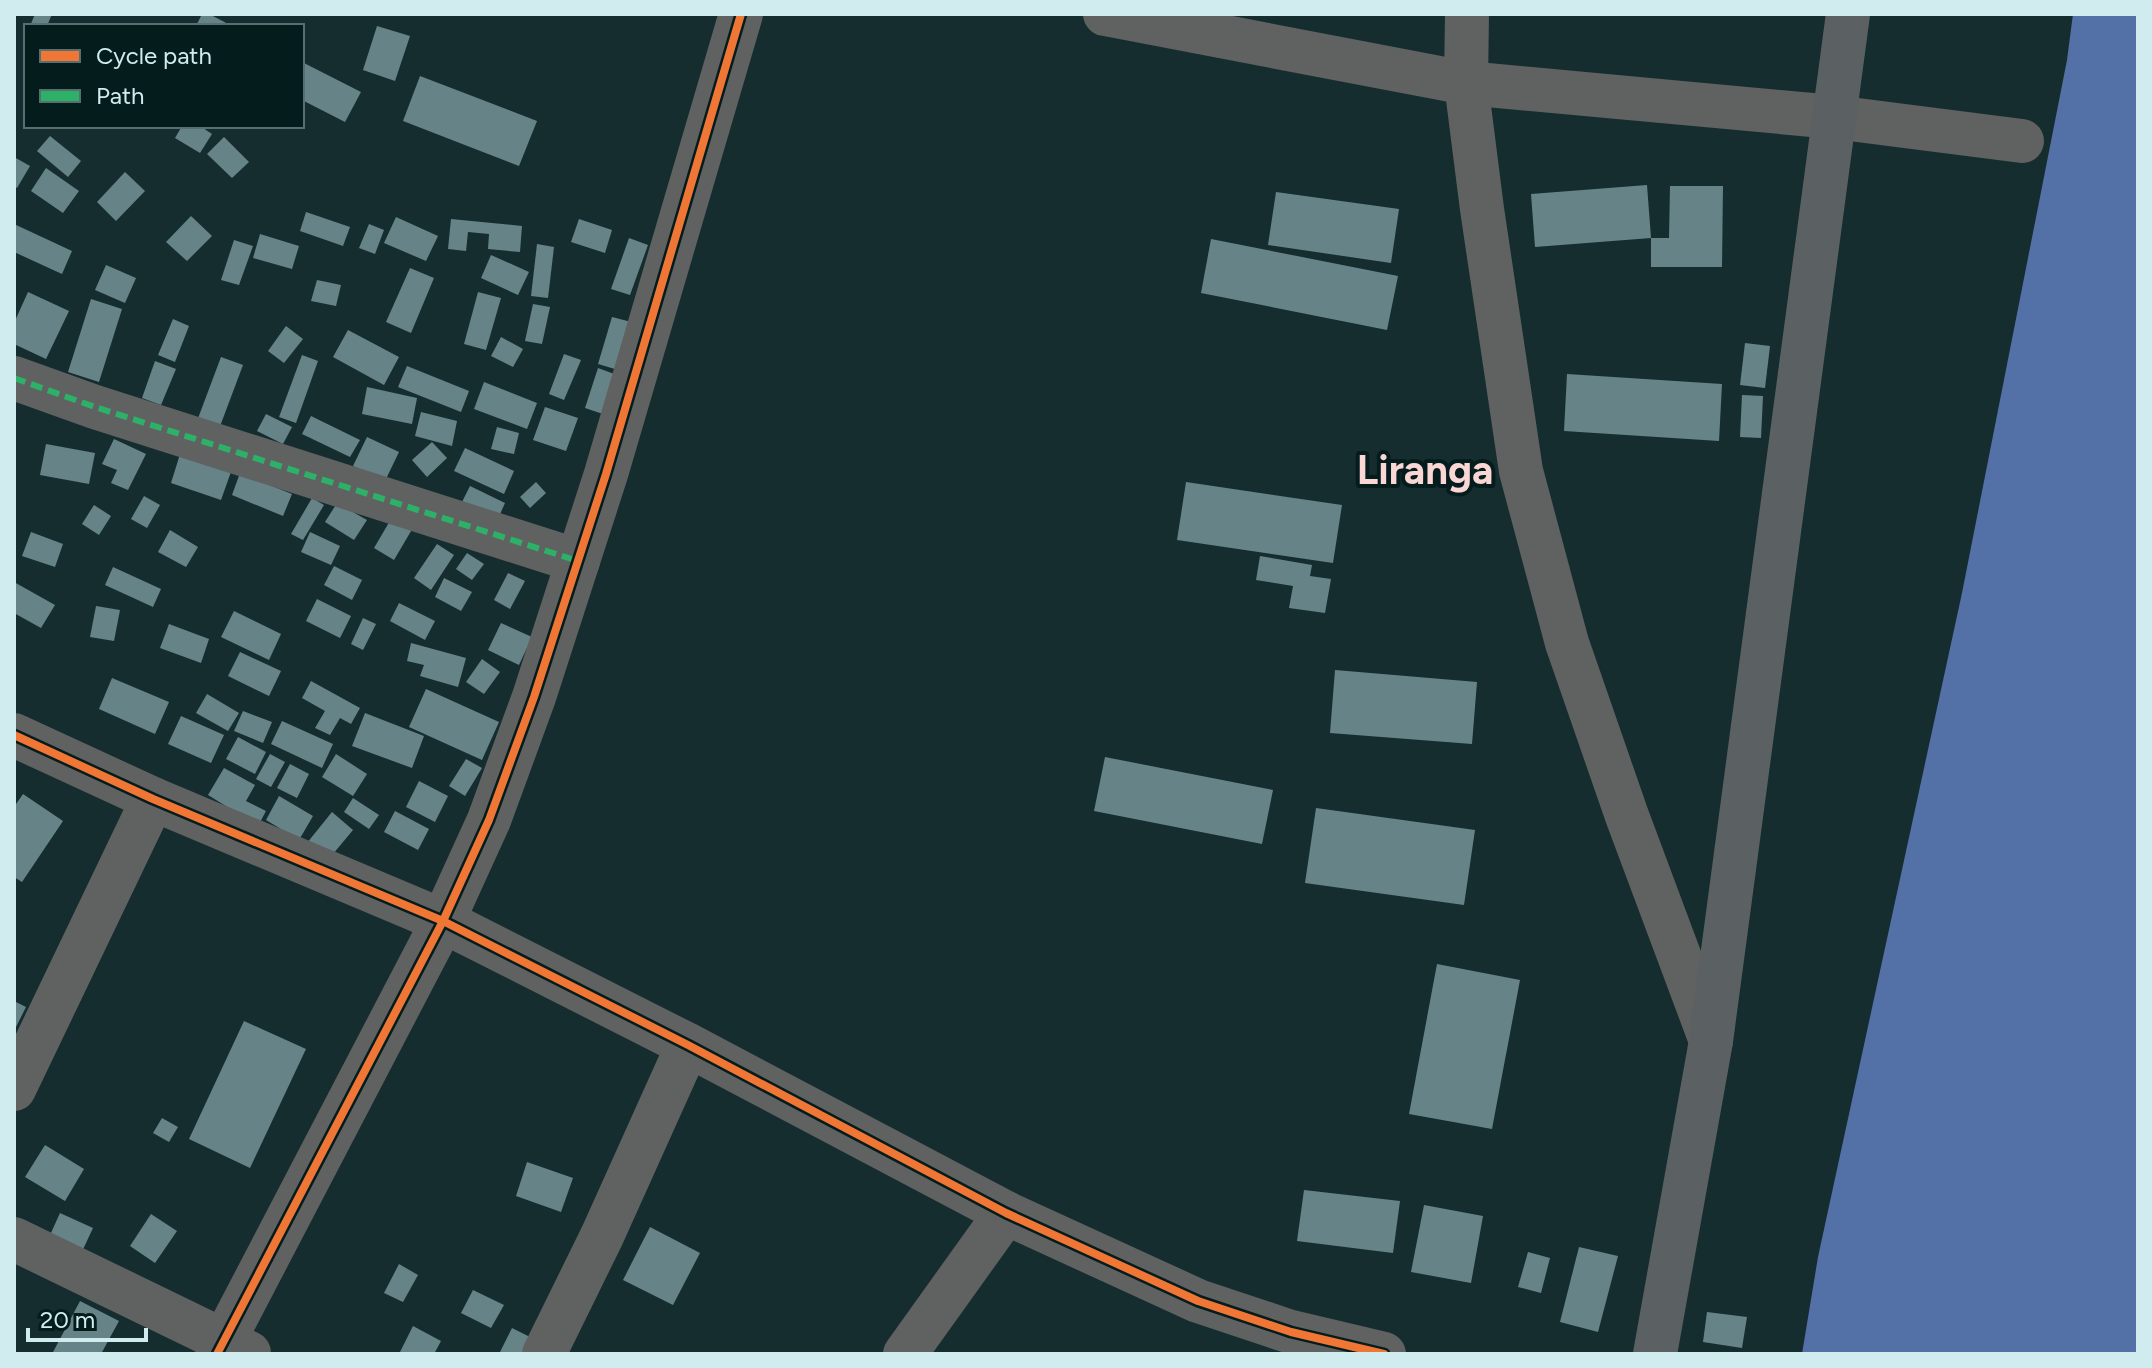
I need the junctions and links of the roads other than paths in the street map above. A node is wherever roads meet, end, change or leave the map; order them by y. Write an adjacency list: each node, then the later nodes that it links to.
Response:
1 (741, 14): 9 (street)
2 (1467, 14): 5 (street)
3 (1848, 14): 6 (main road)
4 (1120, 15): 5 (street)
5 (1466, 83): 6 (street); 13 (street)
6 (1834, 117): 7 (street); 13 (main road)
7 (2022, 141)
8 (14, 378): 9 (street)
9 (578, 561): 12 (street)
10 (14, 735): 11 (street)
11 (153, 799): 12 (street); 15 (street)
12 (443, 921): 14 (street); 18 (street)
13 (1711, 1041): 22 (main road)
14 (688, 1045): 16 (street); 19 (street)
15 (14, 1089)
16 (1006, 1213): 20 (street); 21 (street)
17 (14, 1239): 18 (street)
18 (230, 1350)
19 (544, 1354)
20 (905, 1354)
21 (1384, 1354)
22 (1655, 1354)

